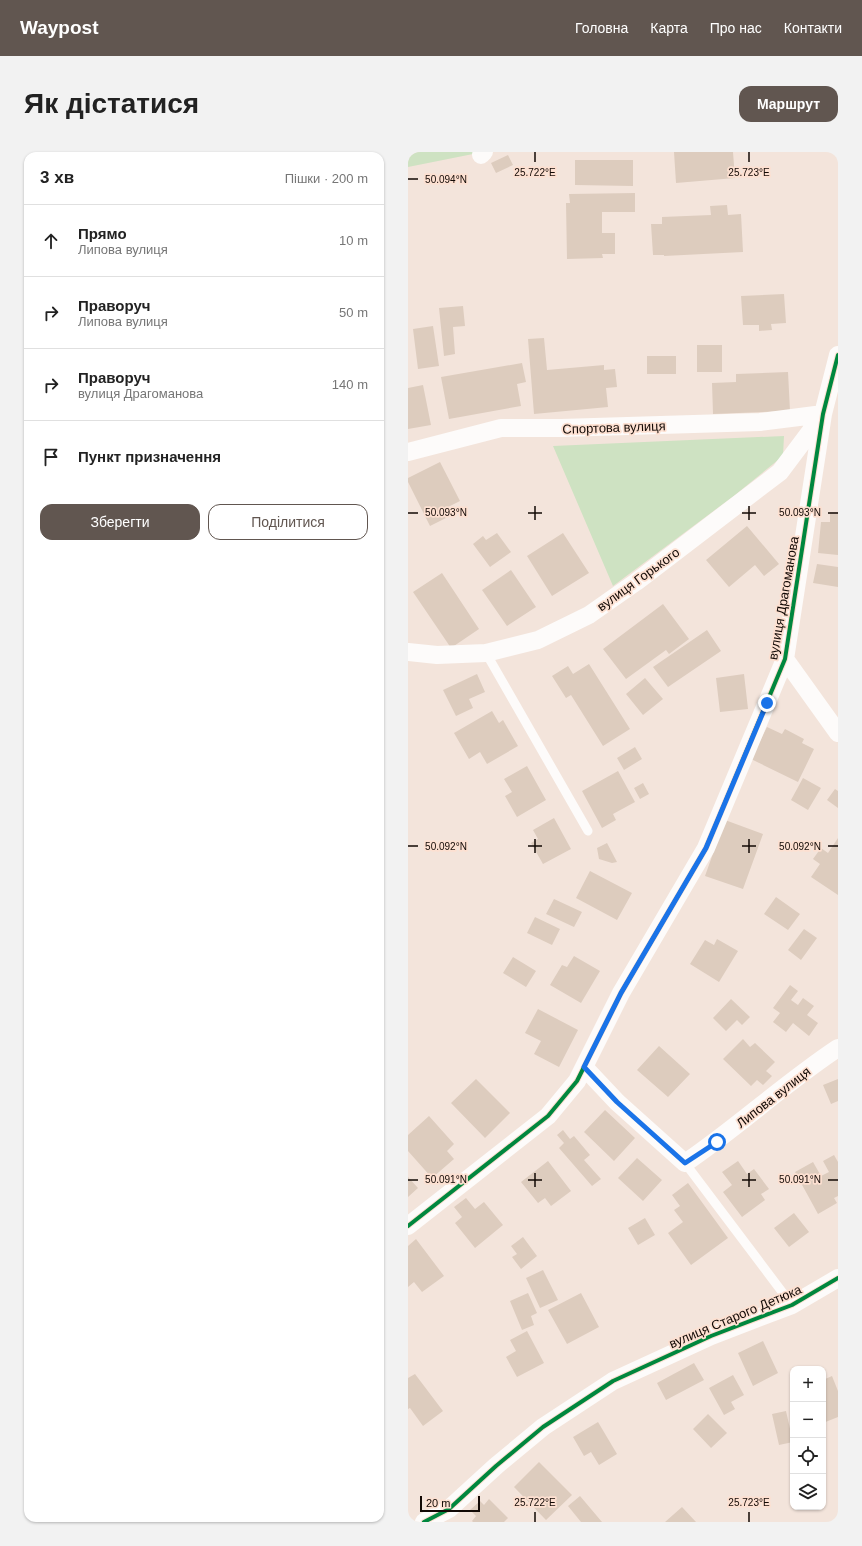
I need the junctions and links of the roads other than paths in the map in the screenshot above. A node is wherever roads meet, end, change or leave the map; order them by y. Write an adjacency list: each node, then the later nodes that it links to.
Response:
1 (838, 355): 2 (street, вулиця Драгоманова)
2 (823, 414): 3 (street, Спортова вулиця); 5 (street, вулиця Горького); 6 (street, вулиця Драгоманова)
3 (408, 452)
4 (408, 652): 5 (street, вулиця Горького)
5 (486, 653): 8 (lane)
6 (785, 659): 7 (street); 10 (street, вулиця Драгоманова)
7 (838, 733)
8 (588, 831)
9 (838, 1048): 11 (street, Липова вулиця)
10 (584, 1067): 11 (street); 12 (street, вулиця Драгоманова)
11 (685, 1163): 14 (lane)
12 (408, 1226)
13 (838, 1278): 14 (street, вулиця Старого Детюка)
14 (792, 1304): 15 (street, вулиця Старого Детюка)
15 (424, 1522)

